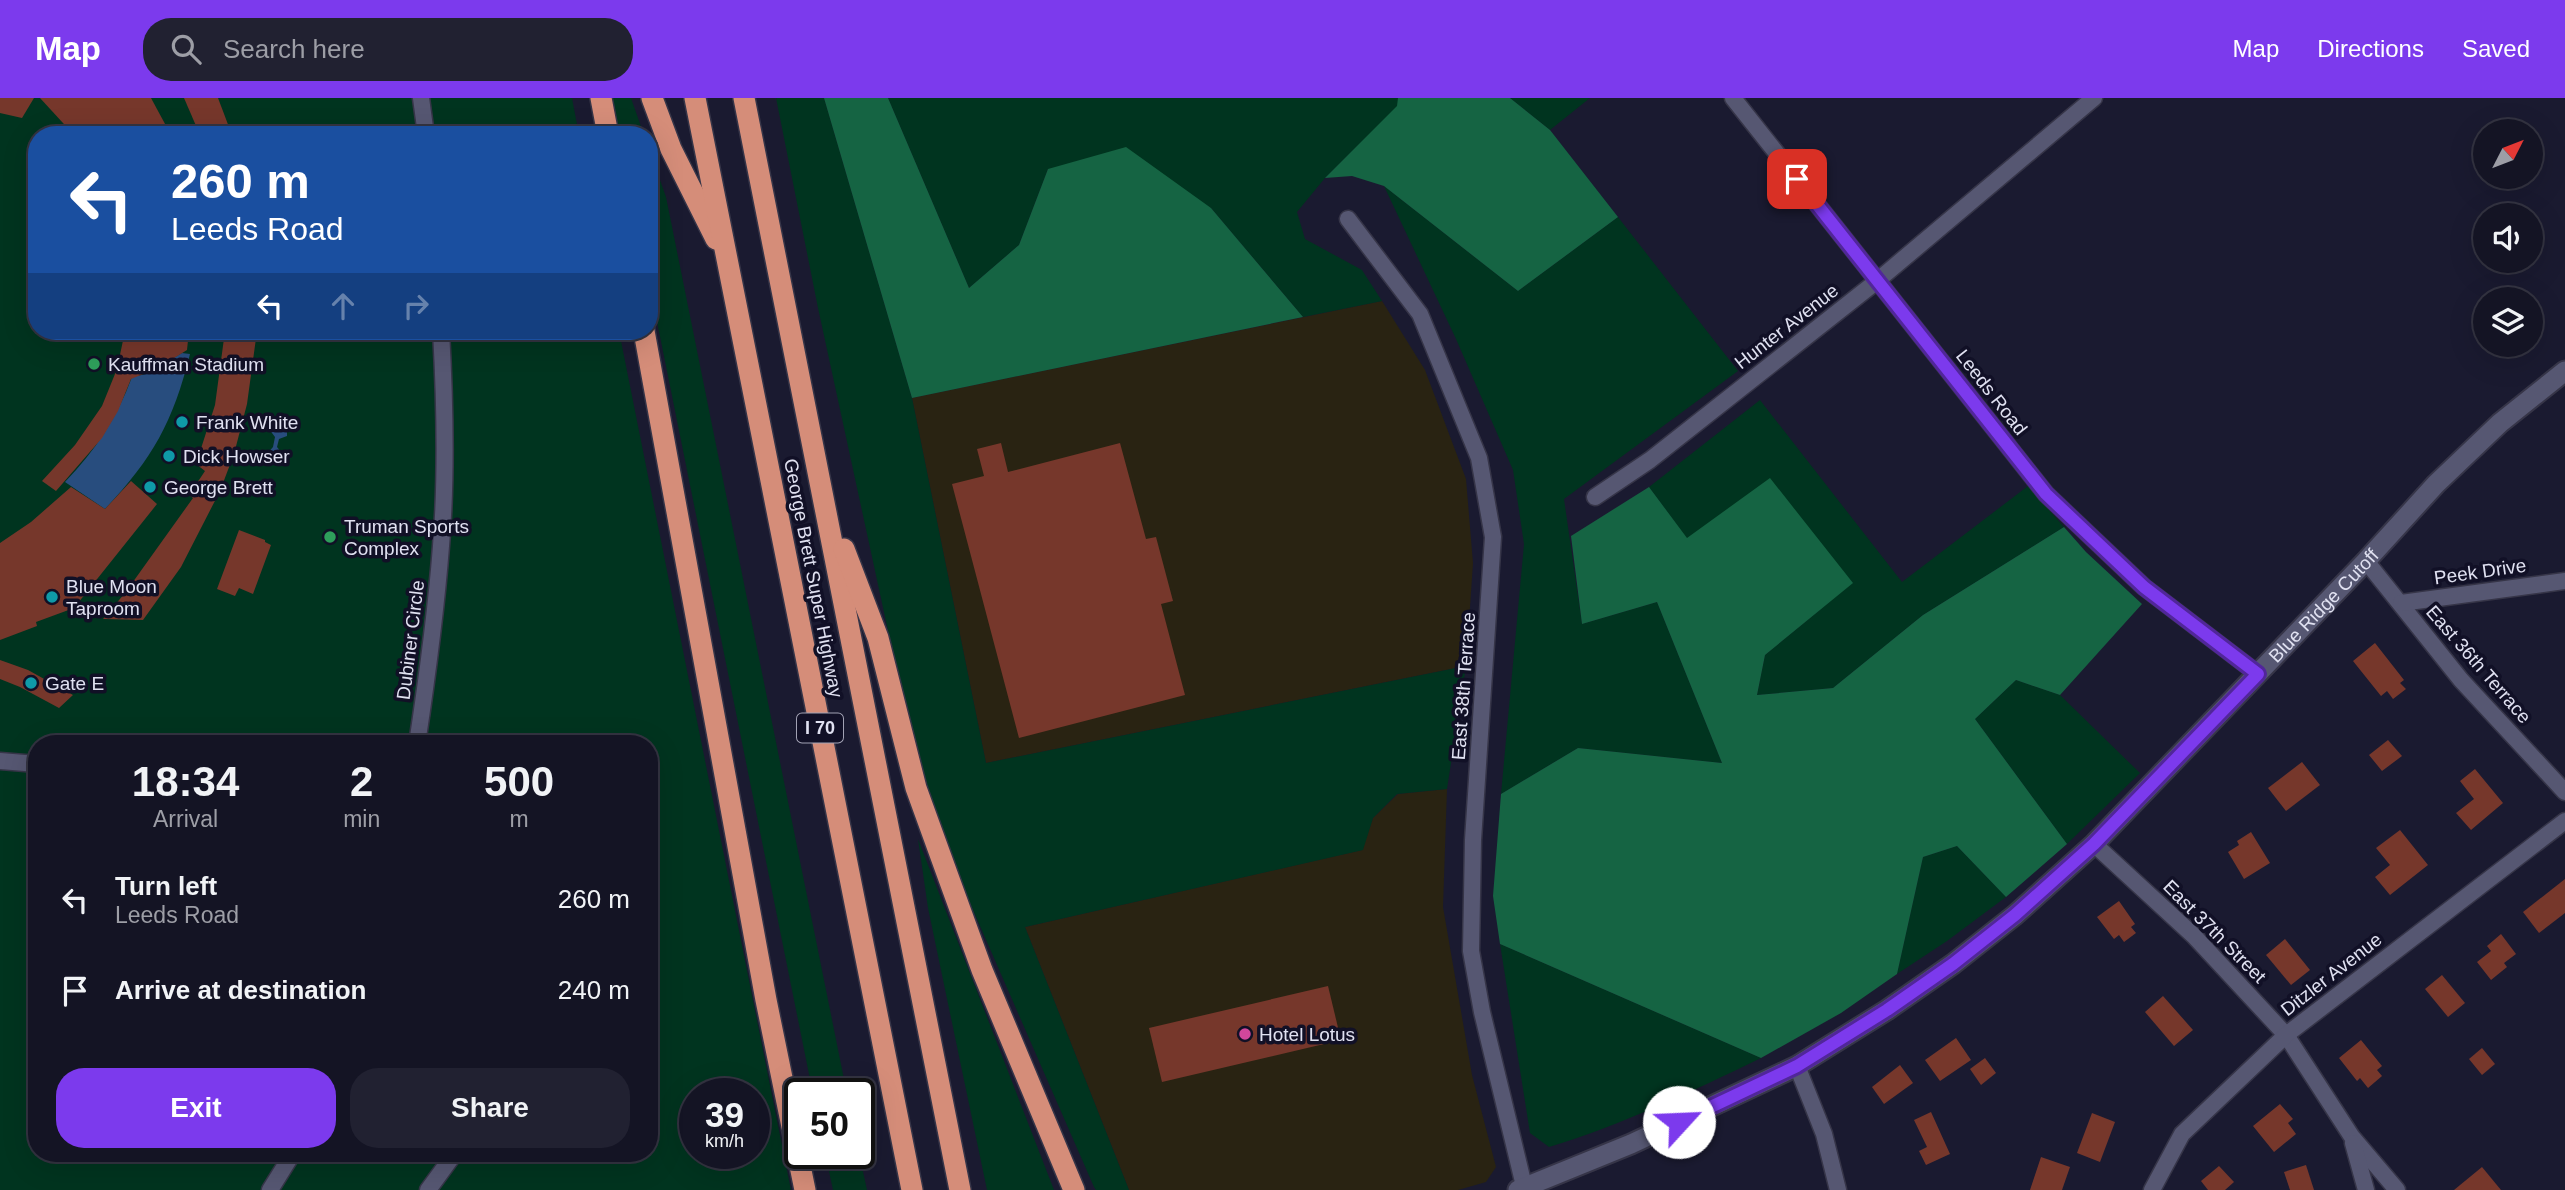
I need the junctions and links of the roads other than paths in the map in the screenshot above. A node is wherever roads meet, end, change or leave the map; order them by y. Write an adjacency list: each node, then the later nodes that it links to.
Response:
1 (421, 98): 8 (street)
2 (601, 98): 9 (highway)
3 (652, 98): 11 (highway)
4 (695, 98): 11 (highway, George Brett Super Highway / I 70)
5 (744, 98): 16 (highway, George Brett Super Highway / I 70)
6 (1733, 98): 12 (street, Leeds Road)
7 (2094, 98): 12 (street, Hunter Avenue)
8 (425, 126)
9 (606, 126)
10 (1348, 219): 33 (street, East 38th Terrace)
11 (729, 266): 37 (highway, George Brett Super Highway / I 70)
12 (1877, 281): 17 (street, Hunter Avenue); 21 (street, Leeds Road)
13 (442, 340): 22 (street, Dubiner Circle)
14 (646, 340): 36 (highway)
15 (2565, 371): 18 (main road, Blue Ridge Cutoff)
16 (823, 495): 38 (highway, George Brett Super Highway / I 70); 39 (highway)
17 (1595, 497)
18 (2366, 561): 20 (street, East 36th Terrace); 21 (main road, Blue Ridge Cutoff)
19 (2565, 581): 20 (street, Peek Drive)
20 (2401, 603): 25 (street, East 36th Terrace)
21 (2258, 674): 27 (main road, Blue Ridge Cutoff)
22 (419, 735)
23 (0, 761): 24 (street)
24 (28, 763)
25 (2565, 792)
26 (2565, 821): 28 (street, Ditzler Avenue)
27 (2094, 844): 28 (street, East 37th Street); 29 (main road, Blue Ridge Cutoff)
28 (2286, 1035): 30 (street, East 37th Street); 41 (street, Ditzler Avenue)
29 (1797, 1066): 33 (main road, Blue Ridge Cutoff); 40 (street)
30 (2352, 1138): 42 (street); 43 (street, East 37th Street)
31 (287, 1162): 34 (street)
32 (448, 1162): 35 (street)
33 (1522, 1189)
34 (270, 1190)
35 (428, 1190)
36 (805, 1190)
37 (912, 1190)
38 (960, 1190)
39 (1074, 1190)
40 (1838, 1190)
41 (2152, 1190)
42 (2366, 1190)
43 (2397, 1190)

